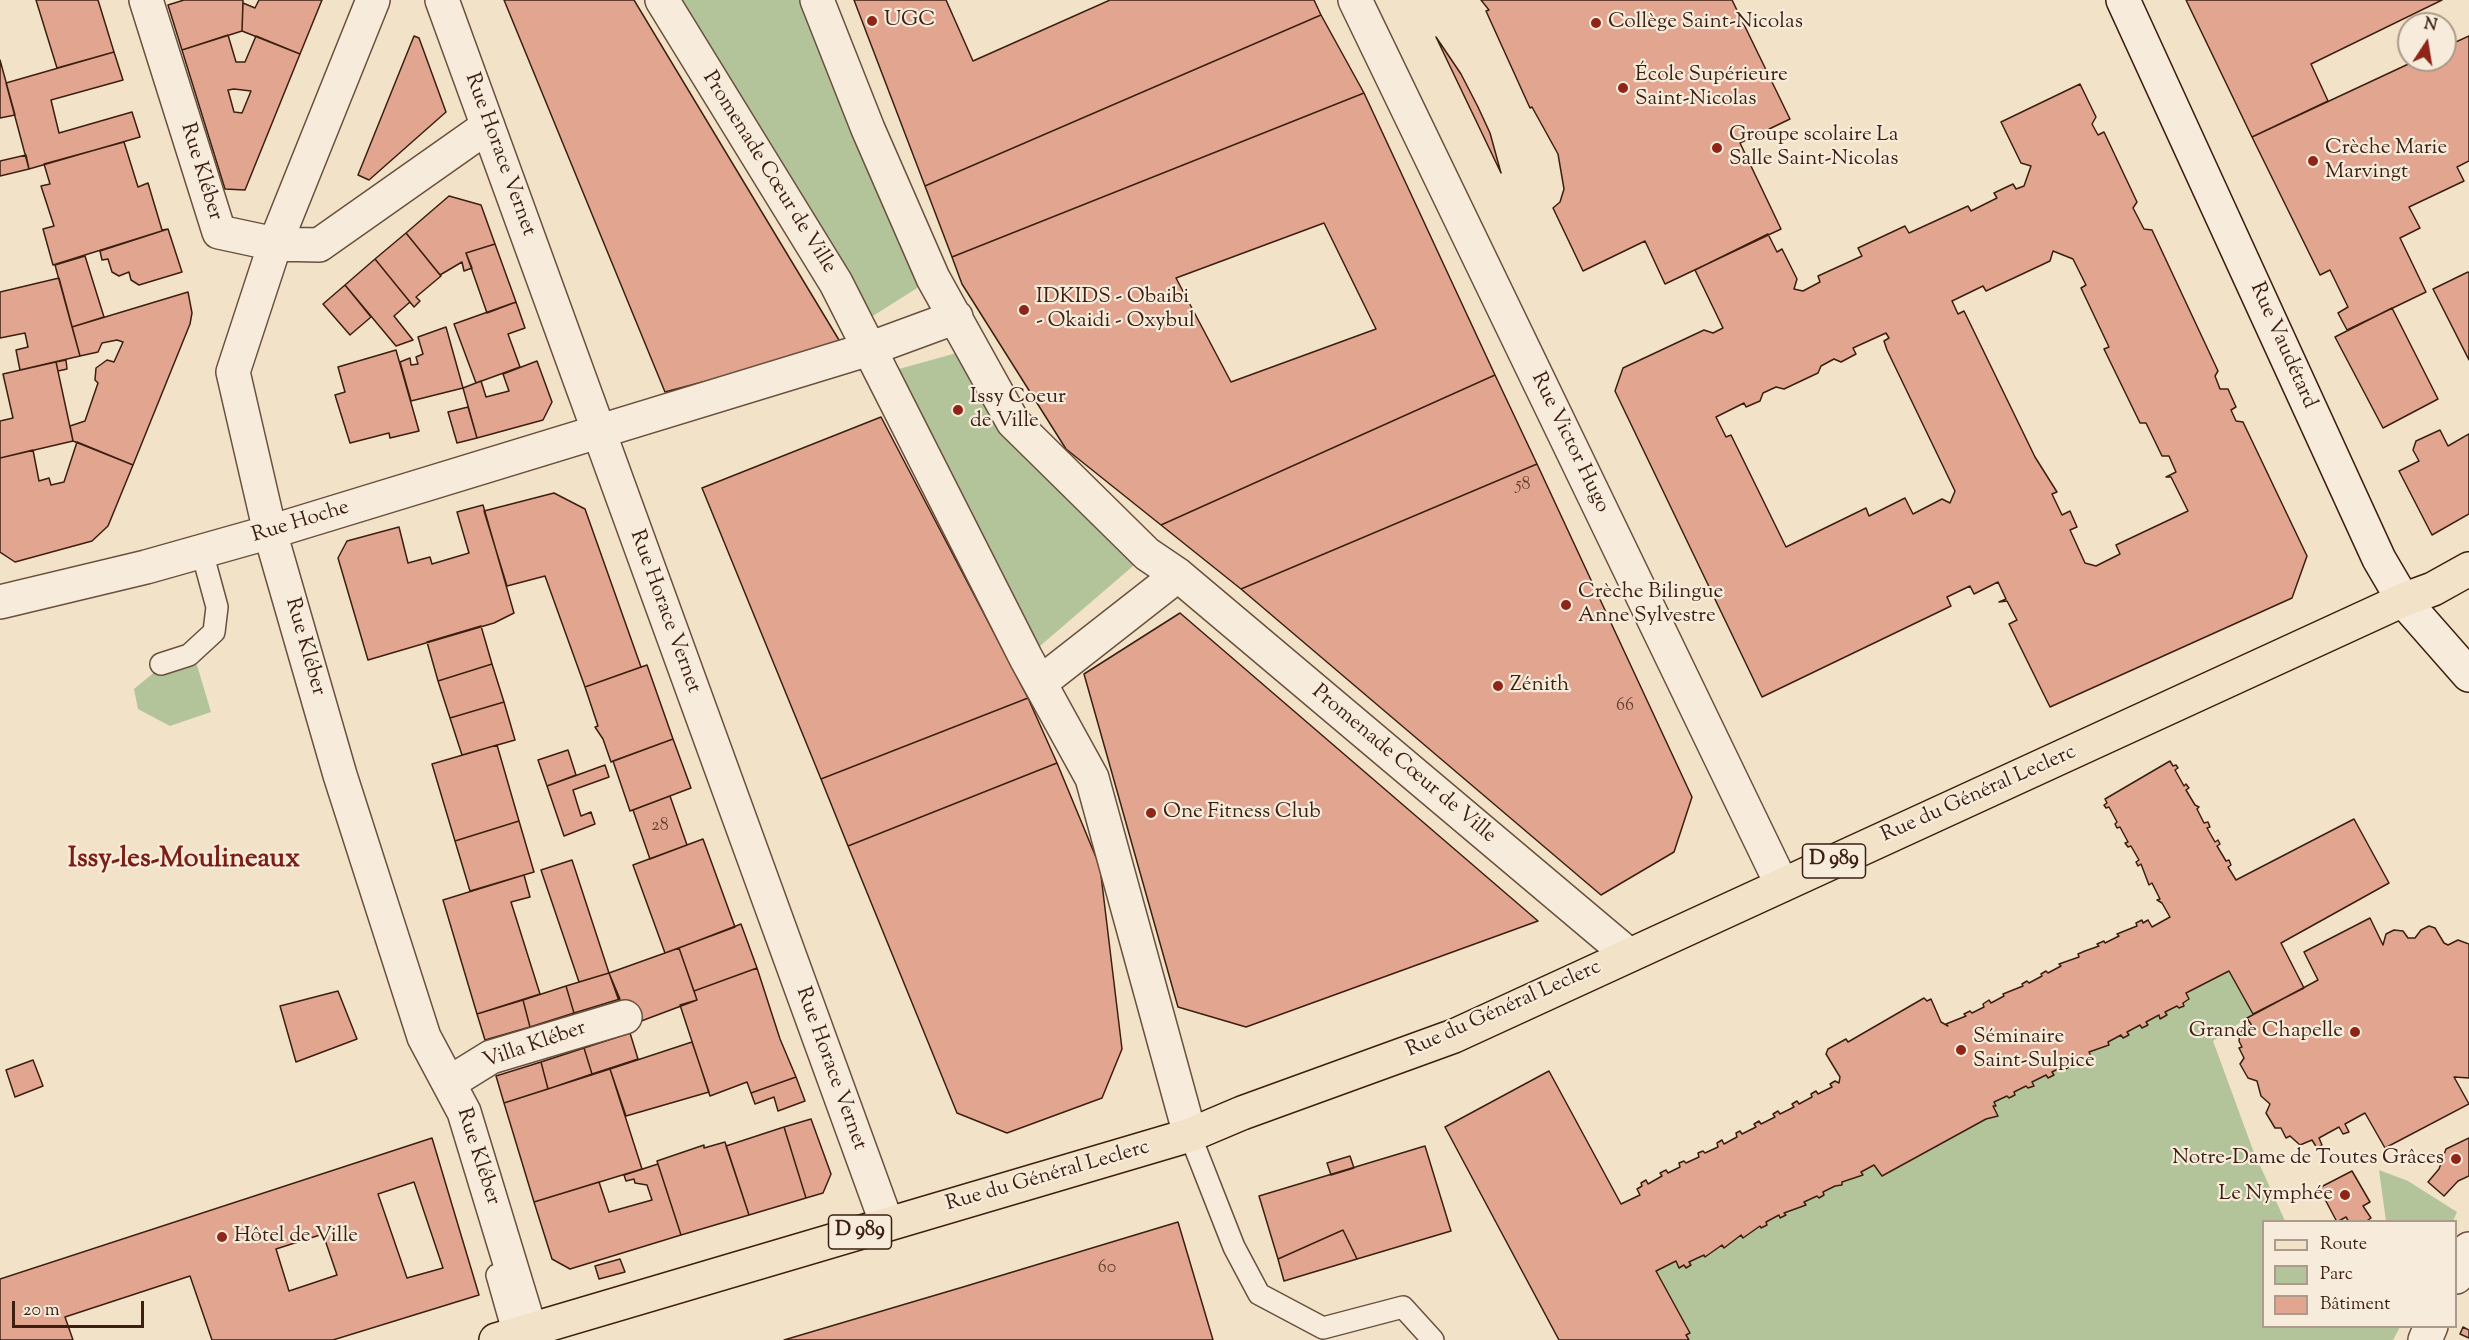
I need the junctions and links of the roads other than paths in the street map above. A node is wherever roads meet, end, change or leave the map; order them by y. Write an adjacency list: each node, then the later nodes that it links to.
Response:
1 (146, 0): 9 (street, Rue Kléber)
2 (373, 0): 9 (street)
3 (442, 0): 8 (street, Rue Horace Vernet)
4 (662, 0): 11 (street, Promenade Cœur de Ville)
5 (817, 0): 10 (street, Promenade Cœur de Ville)
6 (1355, 0): 22 (street, Rue Victor Hugo)
7 (2123, 0): 17 (street, Rue Vaudétard)
8 (488, 126): 9 (street); 12 (street, Rue Horace Vernet)
9 (275, 244): 13 (street, Rue Kléber)
10 (956, 317): 11 (street); 16 (street, Promenade Cœur de Ville)
11 (869, 349): 12 (street); 21 (street, Promenade Cœur de Ville)
12 (599, 433): 13 (street, Rue Hoche); 28 (street, Rue Horace Vernet)
13 (270, 532): 14 (street, Rue Hoche); 25 (street, Rue Kléber)
14 (202, 552): 18 (street, Rue Hoche); 19 (lane)
15 (2469, 569): 17 (main road, Rue du Général Leclerc / D 989)
16 (1178, 575): 21 (street); 23 (street, Promenade Cœur de Ville)
17 (2403, 600): 20 (street, Rue Vaudétard); 22 (main road, Rue du Général Leclerc / D 989)
18 (0, 602)
19 (160, 663)
20 (2469, 675)
21 (1040, 683): 27 (street, Promenade Cœur de Ville)
22 (1782, 885): 23 (main road, Rue du Général Leclerc / D 989)
23 (1629, 955): 27 (main road, Rue du Général Leclerc / D 989)
24 (625, 1017): 25 (street, Villa Kléber)
25 (449, 1083): 31 (street, Rue Kléber)
26 (453, 1130): 31 (lane)
27 (1190, 1135): 28 (main road, Rue du Général Leclerc / D 989); 32 (lane)
28 (886, 1224): 31 (main road, Rue du Général Leclerc / D 989)
29 (2469, 1249): 30 (street)
30 (2457, 1275)
31 (513, 1334)
32 (1433, 1340)

